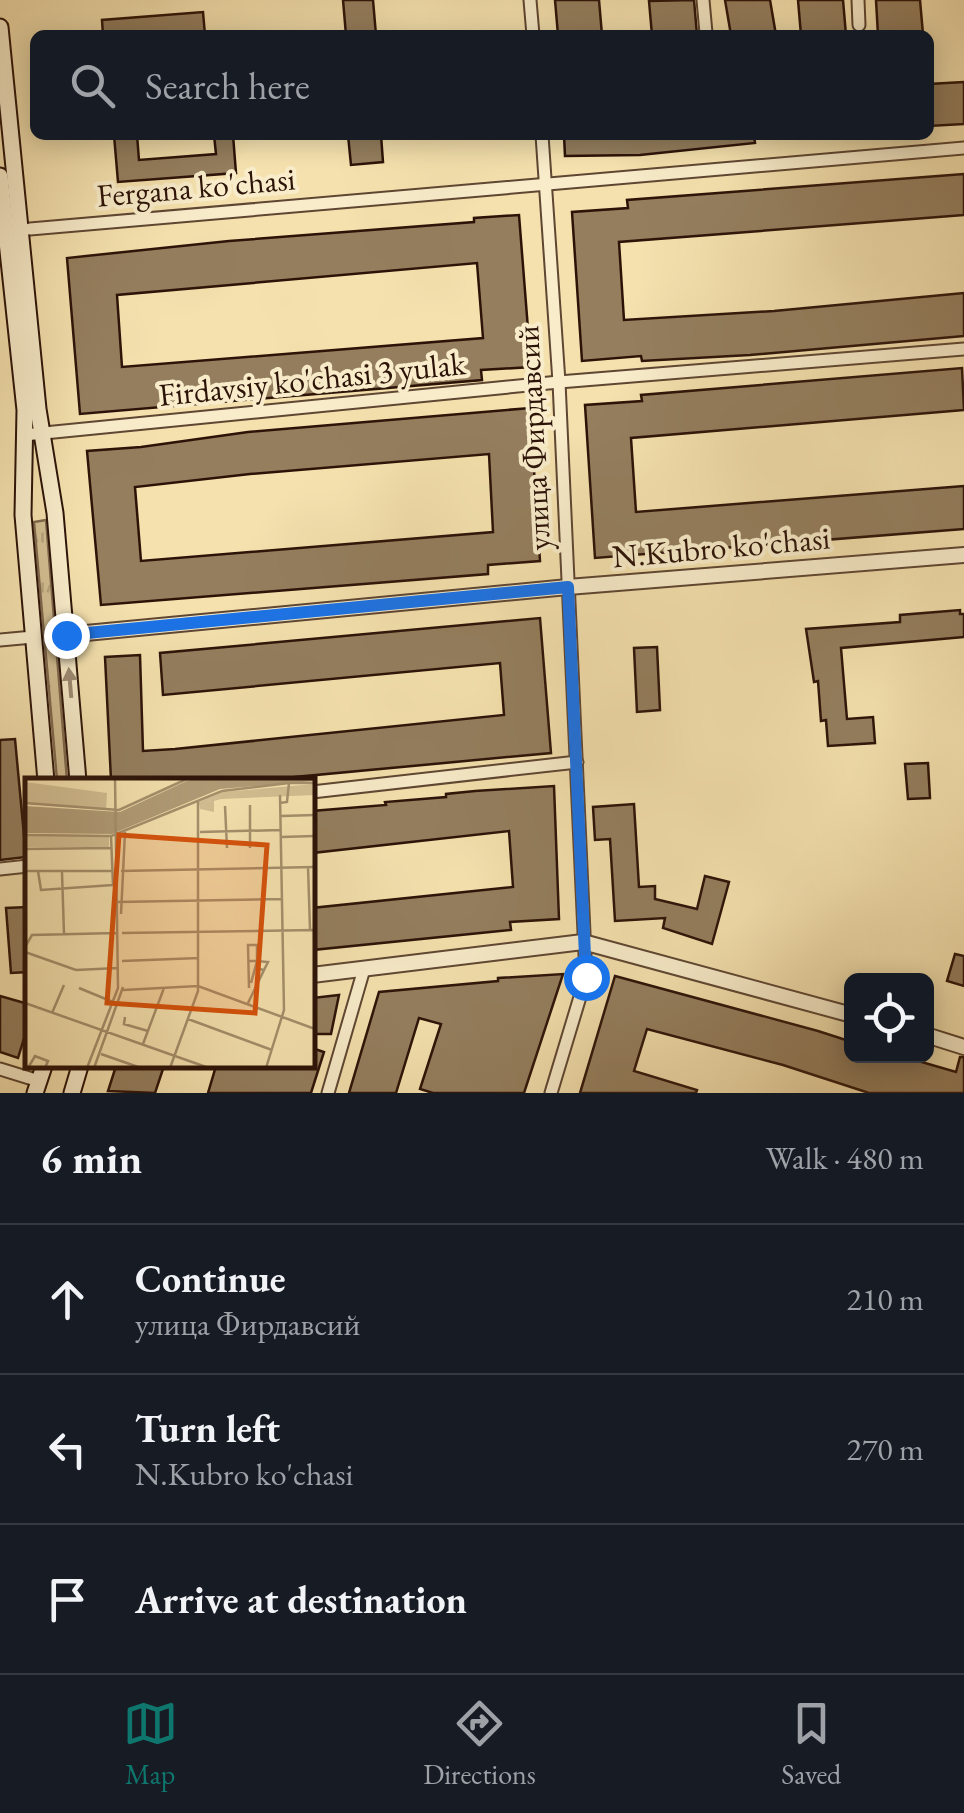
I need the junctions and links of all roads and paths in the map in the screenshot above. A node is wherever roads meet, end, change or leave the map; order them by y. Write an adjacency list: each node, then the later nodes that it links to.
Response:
1 (530, 0): 6 (street)
2 (703, 0): 7 (street)
3 (858, 0): 4 (street)
4 (859, 24)
5 (0, 27): 15 (main road)
6 (533, 30)
7 (706, 30)
8 (542, 140): 11 (street, улица Фирдавсий)
9 (964, 148): 11 (street, Fergana ko'chasi)
10 (0, 176): 16 (main road)
11 (546, 184): 12 (street, Fergana ko'chasi); 14 (street, улица Фирдавсий)
12 (30, 229)
13 (964, 349): 14 (street, Firdavsiy ko'chasi 3 yulak)
14 (559, 382): 15 (street, Firdavsiy ko'chasi 3 yulak); 18 (street, улица Фирдавсий)
15 (42, 434): 16 (street, Firdavsiy ko'chasi 3 yulak); 19 (main road)
16 (24, 435): 20 (main road)
17 (964, 554): 18 (street, N.Kubro ko'chasi)
18 (568, 587): 19 (street, N.Kubro ko'chasi); 22 (street, улица Фирдавсий)
19 (66, 635): 24 (main road, one-way to 19)
20 (34, 637): 21 (street); 23 (main road)
21 (0, 640)
22 (577, 762): 25 (street); 28 (street, улица Фирдавсий)
23 (46, 778)
24 (78, 778)
25 (315, 792)
26 (25, 866): 27 (street)
27 (0, 868)
28 (583, 942): 29 (street); 31 (street); 39 (street, улица Фирдавсий)
29 (364, 969): 30 (street); 38 (street)
30 (315, 975)
31 (844, 1013)
32 (934, 1038): 33 (street)
33 (964, 1047)
34 (0, 1068): 36 (street)
35 (79, 1068): 37 (main road)
36 (39, 1080)
37 (72, 1093)
38 (328, 1093)
39 (551, 1093)

